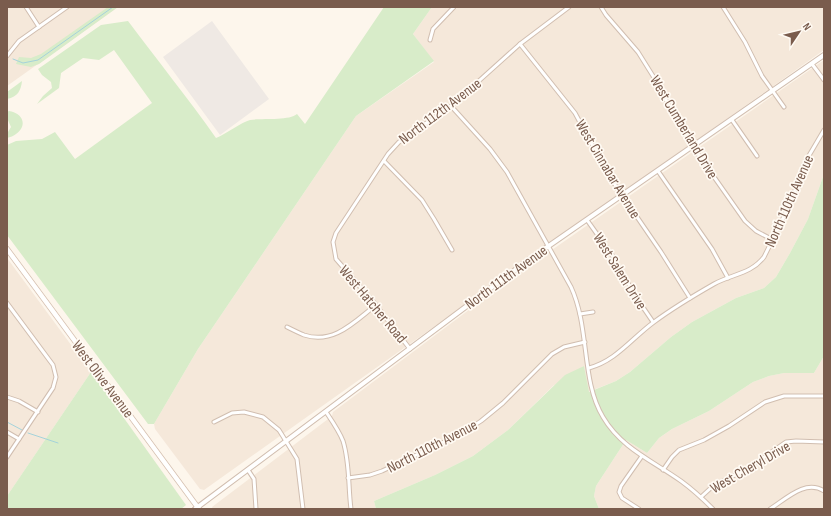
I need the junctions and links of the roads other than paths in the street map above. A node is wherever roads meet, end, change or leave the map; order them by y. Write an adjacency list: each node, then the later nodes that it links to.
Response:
1 (26, 7): 7 (street)
2 (67, 7): 7 (street)
3 (454, 7): 8 (street)
4 (569, 7): 9 (street, North 112th Avenue)
5 (602, 7): 19 (street, West Cumberland Drive)
6 (723, 7): 14 (street)
7 (39, 27): 11 (street)
8 (430, 40)
9 (520, 44): 15 (street, North 112th Avenue); 23 (street, West Cinnabar Avenue)
10 (824, 55): 12 (street, North 111th Avenue)
11 (7, 56)
12 (812, 64): 13 (street); 14 (street, North 111th Avenue)
13 (824, 80)
14 (772, 91): 16 (street); 17 (street, North 111th Avenue)
15 (451, 106): 21 (street, North 112th Avenue); 26 (street)
16 (784, 107)
17 (732, 120): 19 (street, North 111th Avenue); 20 (street)
18 (824, 130): 25 (street, North 110th Avenue)
19 (693, 147): 22 (street, North 111th Avenue); 25 (street, West Cumberland Drive)
20 (757, 156)
21 (384, 161): 28 (street); 29 (street, North 112th Avenue)
22 (658, 171): 23 (street, North 111th Avenue); 30 (street)
23 (622, 196): 24 (street, North 111th Avenue); 31 (street, West Cinnabar Avenue)
24 (587, 220): 26 (street, North 111th Avenue); 36 (street, West Salem Drive)
25 (772, 240): 30 (street, North 110th Avenue)
26 (548, 246): 35 (street); 39 (street, North 111th Avenue)
27 (7, 249): 57 (main road, West Olive Avenue)
28 (452, 250)
29 (336, 259): 33 (street, West Hatcher Road)
30 (728, 278): 31 (street, North 110th Avenue)
31 (690, 298): 36 (street, North 110th Avenue)
32 (7, 303): 43 (street)
33 (376, 305): 37 (street); 39 (street, West Hatcher Road)
34 (593, 312): 35 (street)
35 (580, 314): 38 (street)
36 (653, 322): 40 (street, North 110th Avenue)
37 (288, 327)
38 (585, 342): 40 (street); 54 (street, North 110th Avenue)
39 (410, 348): 44 (street, North 111th Avenue)
40 (589, 368): 50 (street)
41 (824, 396): 53 (street)
42 (7, 397): 43 (street)
43 (38, 412): 47 (street)
44 (326, 412): 48 (street, North 111th Avenue); 54 (street)
45 (214, 422): 48 (street)
46 (7, 432): 47 (street)
47 (19, 439): 51 (street)
48 (287, 441): 52 (street, North 111th Avenue); 60 (street)
49 (824, 442): 56 (street, West Cheryl Drive)
50 (642, 456): 53 (street); 62 (street)
51 (7, 457)
52 (248, 470): 57 (street, North 111th Avenue); 59 (street)
53 (663, 470): 56 (street)
54 (348, 478): 61 (street)
55 (824, 491): 58 (street)
56 (701, 497): 63 (street)
57 (197, 508)
58 (773, 508)
59 (256, 509)
60 (302, 509)
61 (351, 509)
62 (639, 509)
63 (713, 509)

